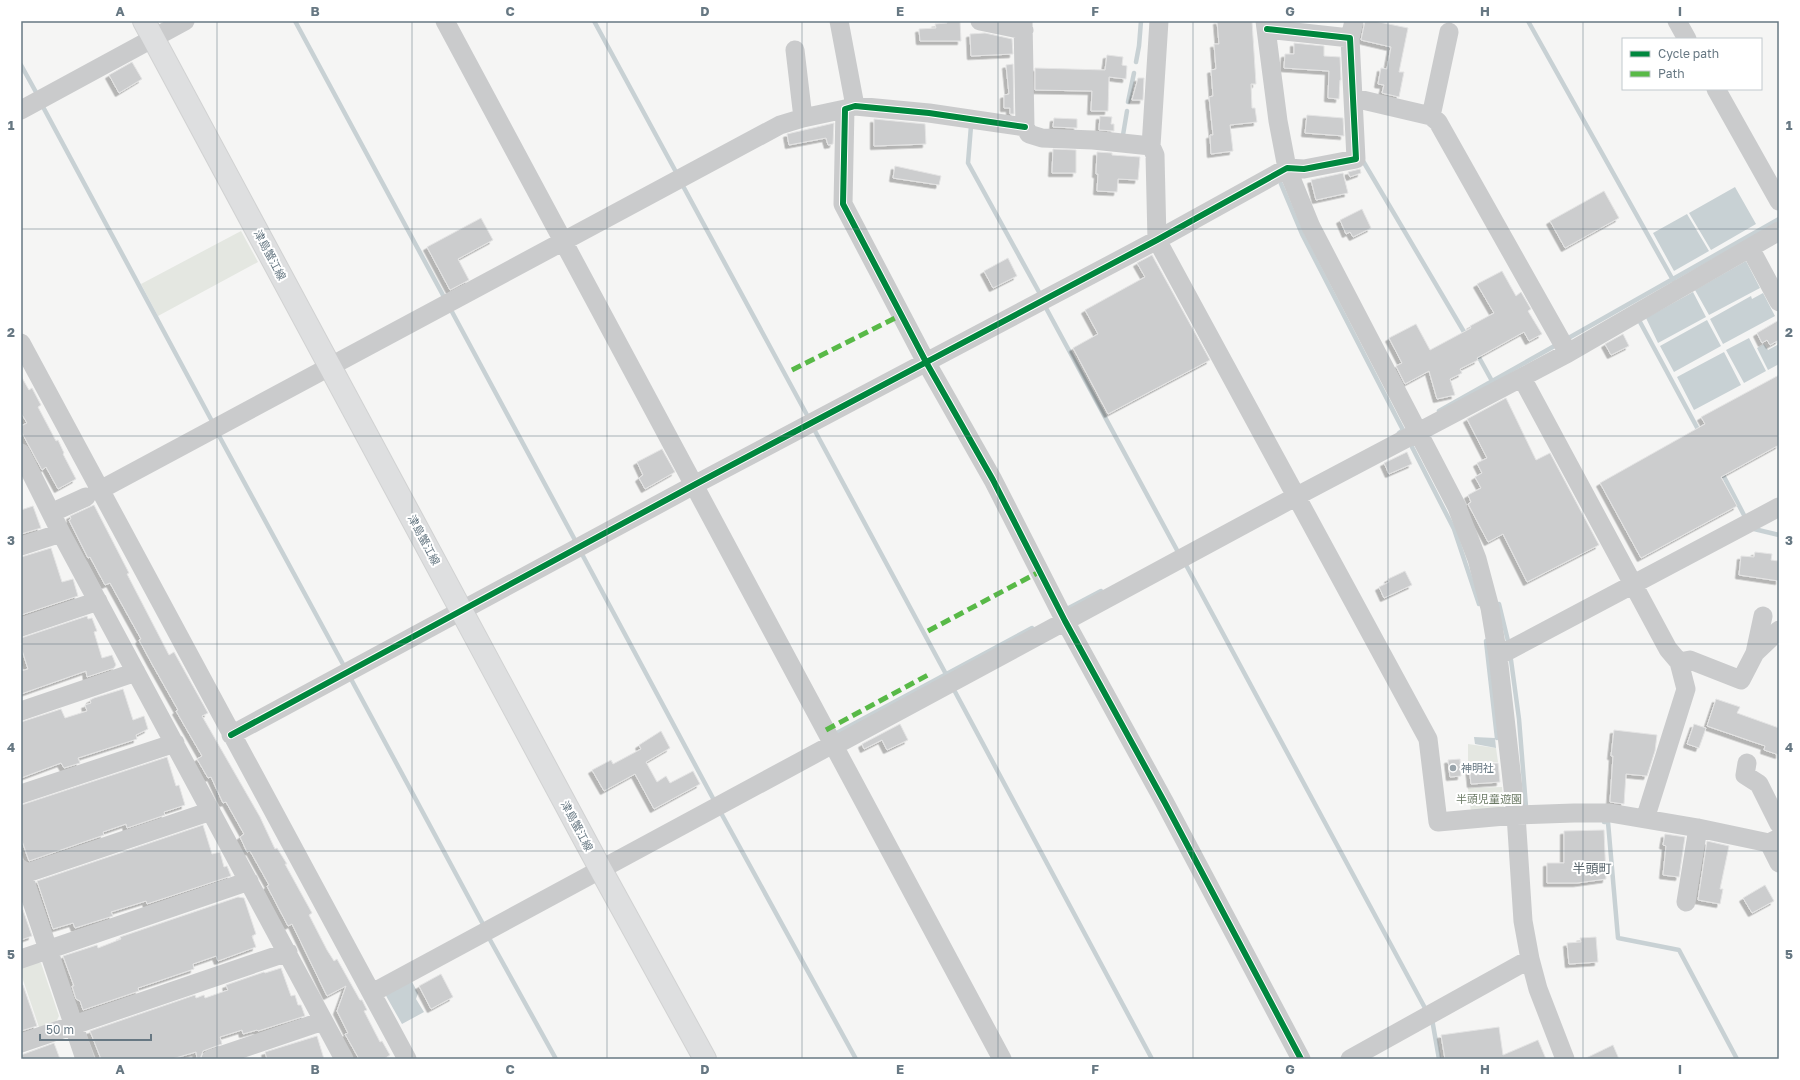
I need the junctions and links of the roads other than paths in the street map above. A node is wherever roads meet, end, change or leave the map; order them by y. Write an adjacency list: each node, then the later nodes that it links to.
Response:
1 (185, 21): 10 (street)
2 (444, 21): 26 (street)
3 (839, 21): 16 (street)
4 (980, 21): 7 (street)
5 (1158, 21): 21 (street)
6 (1677, 21): 12 (street)
7 (1023, 25): 20 (street)
8 (1266, 25): 9 (street); 22 (street)
9 (1352, 29): 15 (street)
10 (149, 30): 17 (street); 32 (main road, 津島蟹江線)
11 (1449, 32): 18 (street)
12 (1686, 38)
13 (795, 50): 19 (street)
14 (1717, 90): 23 (street)
15 (1354, 98): 18 (street); 22 (street)
16 (850, 108): 19 (street); 20 (street); 31 (street)
17 (21, 110)
18 (1431, 116): 30 (street)
19 (803, 118): 26 (street)
20 (1025, 127): 21 (street)
21 (1151, 146): 25 (street)
22 (1287, 168): 25 (street); 34 (street)
23 (1779, 201)
24 (1779, 231): 27 (street)
25 (1157, 240): 31 (street); 37 (street)
26 (564, 241): 32 (street); 36 (street)
27 (1750, 248): 28 (street); 30 (street)
28 (1779, 302)
29 (21, 343): 38 (street)
30 (1564, 346): 33 (street)
31 (926, 362): 36 (street); 46 (street)
32 (330, 367): 38 (street); 45 (main road, 津島蟹江線)
33 (1522, 378): 34 (street); 43 (street)
34 (1418, 434): 37 (street); 51 (street)
35 (22, 458): 40 (street)
36 (694, 485): 45 (street); 56 (street)
37 (1294, 491): 46 (street); 61 (street)
38 (93, 494): 40 (street); 55 (street)
39 (1779, 507): 43 (street)
40 (51, 514): 41 (street)
41 (61, 533): 42 (street); 44 (street)
42 (21, 546)
43 (1633, 584): 51 (street); 52 (street)
44 (98, 602): 48 (street); 53 (street)
45 (462, 612): 55 (street); 67 (main road, 津島蟹江線)
46 (1062, 615): 56 (street); 85 (street)
47 (1763, 616): 50 (street)
48 (21, 627)
49 (1779, 630): 50 (street)
50 (1755, 653): 52 (street)
51 (1498, 656): 61 (street)
52 (1679, 662): 62 (street)
53 (136, 672): 54 (street); 57 (street)
54 (21, 711)
55 (231, 735): 75 (street)
56 (832, 741): 67 (street); 84 (street)
57 (175, 743): 59 (street); 60 (street)
58 (1747, 763): 63 (street)
59 (21, 794)
60 (211, 811): 68 (street); 69 (street)
61 (1516, 816): 62 (street); 74 (street)
62 (1646, 819): 64 (street)
63 (1779, 824)
64 (1698, 828): 65 (street); 70 (street)
65 (1774, 841): 66 (street)
66 (1779, 863)
67 (600, 870): 75 (street); 83 (main road, 津島蟹江線)
68 (22, 873): 71 (street)
69 (249, 881): 71 (street); 72 (street)
70 (1686, 902)
71 (48, 950): 73 (street); 77 (street)
72 (288, 952): 76 (street); 77 (street)
73 (21, 959)
74 (1530, 959): 86 (street); 87 (street)
75 (372, 993): 82 (street)
76 (323, 1021): 80 (street); 81 (street)
77 (73, 1025): 78 (street); 79 (street)
78 (21, 1042)
79 (85, 1059)
80 (211, 1059)
81 (344, 1059)
82 (407, 1059)
83 (705, 1059)
84 (1002, 1059)
85 (1301, 1059)
86 (1350, 1059)
87 (1565, 1059)

